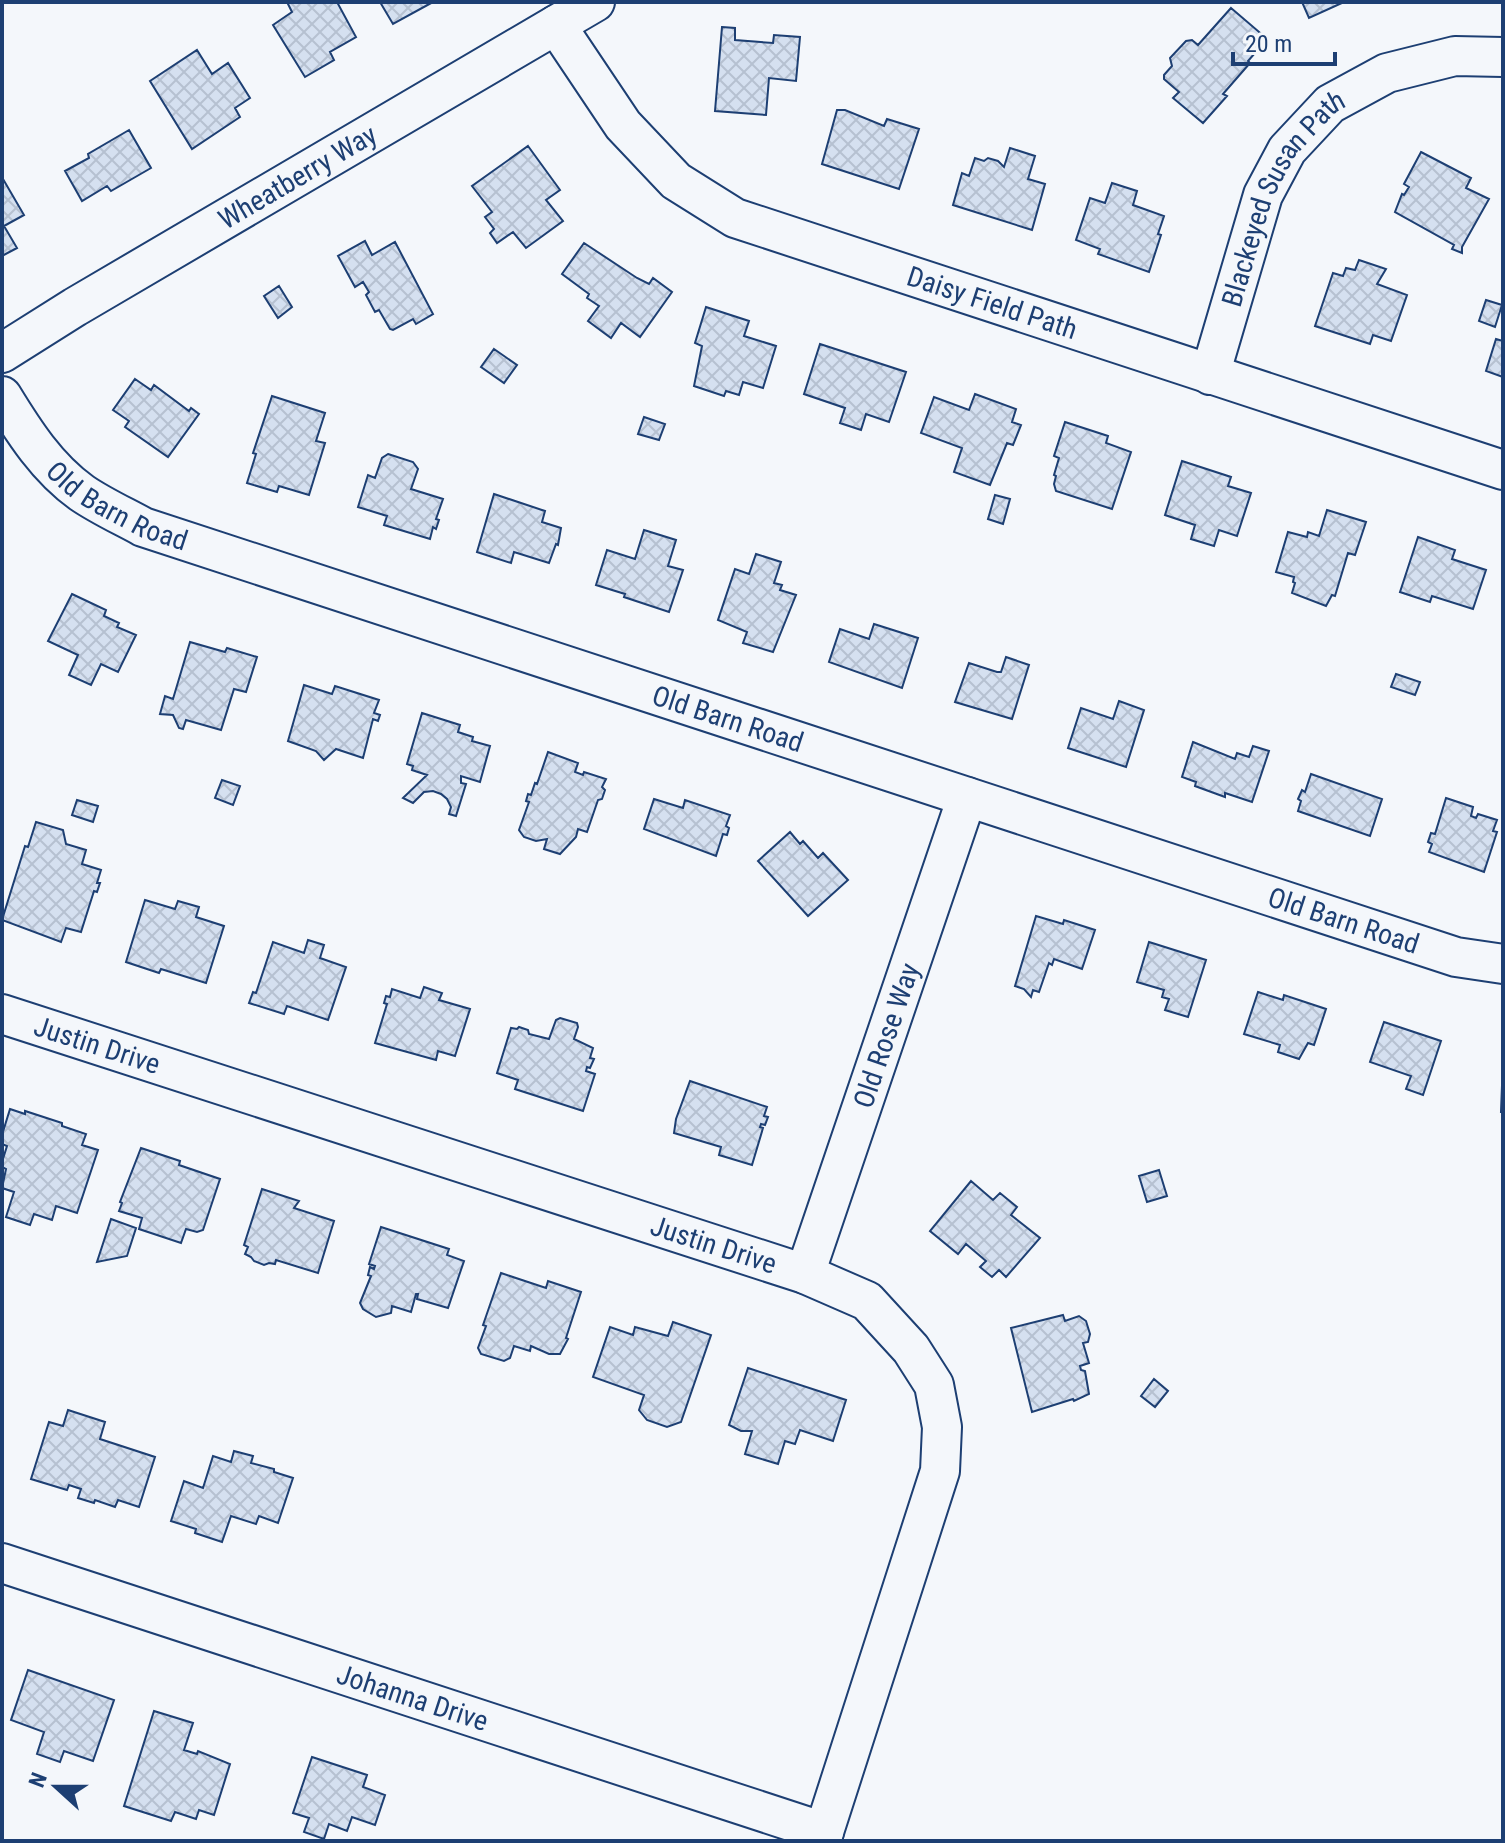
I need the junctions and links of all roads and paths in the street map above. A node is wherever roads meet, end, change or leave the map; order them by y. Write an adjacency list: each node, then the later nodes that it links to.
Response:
1 (595, 2): 2 (street, Wheatberry Way)
2 (556, 25): 4 (street, Wheatberry Way); 5 (street, Daisy Field Path)
3 (1503, 57): 5 (street, Blackeyed Susan Path)
4 (2, 353)
5 (1210, 375): 7 (street, Daisy Field Path)
6 (2, 396): 8 (street, Old Barn Road)
7 (1503, 470)
8 (967, 797): 9 (street, Old Barn Road); 11 (street, Old Rose Way)
9 (1503, 964)
10 (2, 1014): 11 (street, Justin Drive)
11 (805, 1274): 13 (street, Justin Drive)
12 (2, 1563): 13 (street, Johanna Drive)
13 (823, 1836)

